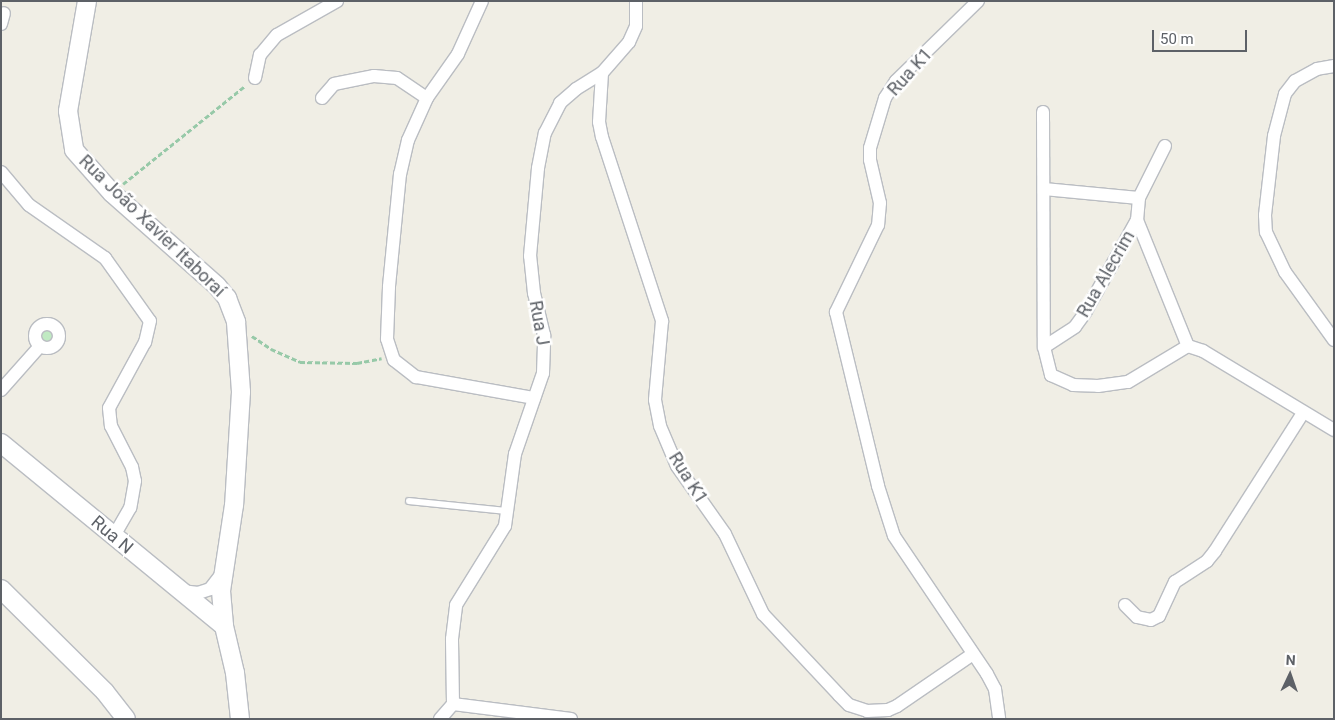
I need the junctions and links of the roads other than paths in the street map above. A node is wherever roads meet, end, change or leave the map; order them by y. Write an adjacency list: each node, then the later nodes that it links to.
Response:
1 (87, 1): 29 (street, Rua João Xavier Itaboraí)
2 (337, 1): 8 (street)
3 (482, 1): 10 (street)
4 (636, 1): 7 (street, Rua J)
5 (978, 1): 34 (street, Rua K1)
6 (1334, 66): 17 (street)
7 (602, 73): 22 (street, Rua J); 34 (street, Rua K1)
8 (255, 78)
9 (322, 98): 10 (street)
10 (427, 98): 22 (street)
11 (1043, 112): 14 (street)
12 (1165, 146): 15 (street, Rua Alecrim)
13 (1, 172): 28 (street)
14 (1044, 189): 15 (street); 20 (street)
15 (1139, 198): 16 (street, Rua Alecrim)
16 (1137, 220): 19 (street); 20 (street, Rua Alecrim)
17 (1334, 340)
18 (40, 346): 21 (street)
19 (1188, 346): 20 (street); 23 (street)
20 (1044, 347)
21 (1, 390)
22 (534, 398): 27 (street, Rua J)
23 (1303, 413): 24 (street); 32 (street)
24 (1334, 430)
25 (1, 443): 28 (street, Rua N)
26 (409, 501): 27 (lane)
27 (508, 512): 35 (street, Rua J)
28 (114, 536): 31 (street, Rua N)
29 (221, 575): 31 (street); 33 (street, Rua João Xavier Itaboraí)
30 (1, 589): 36 (street)
31 (175, 589): 33 (street, Rua N)
32 (1125, 605)
33 (224, 626): 37 (street, Rua João Xavier Itaboraí)
34 (973, 654): 40 (street, Rua K1)
35 (453, 704): 38 (street); 39 (street)
36 (126, 719)
37 (240, 719)
38 (440, 719)
39 (571, 719)
40 (999, 719)

